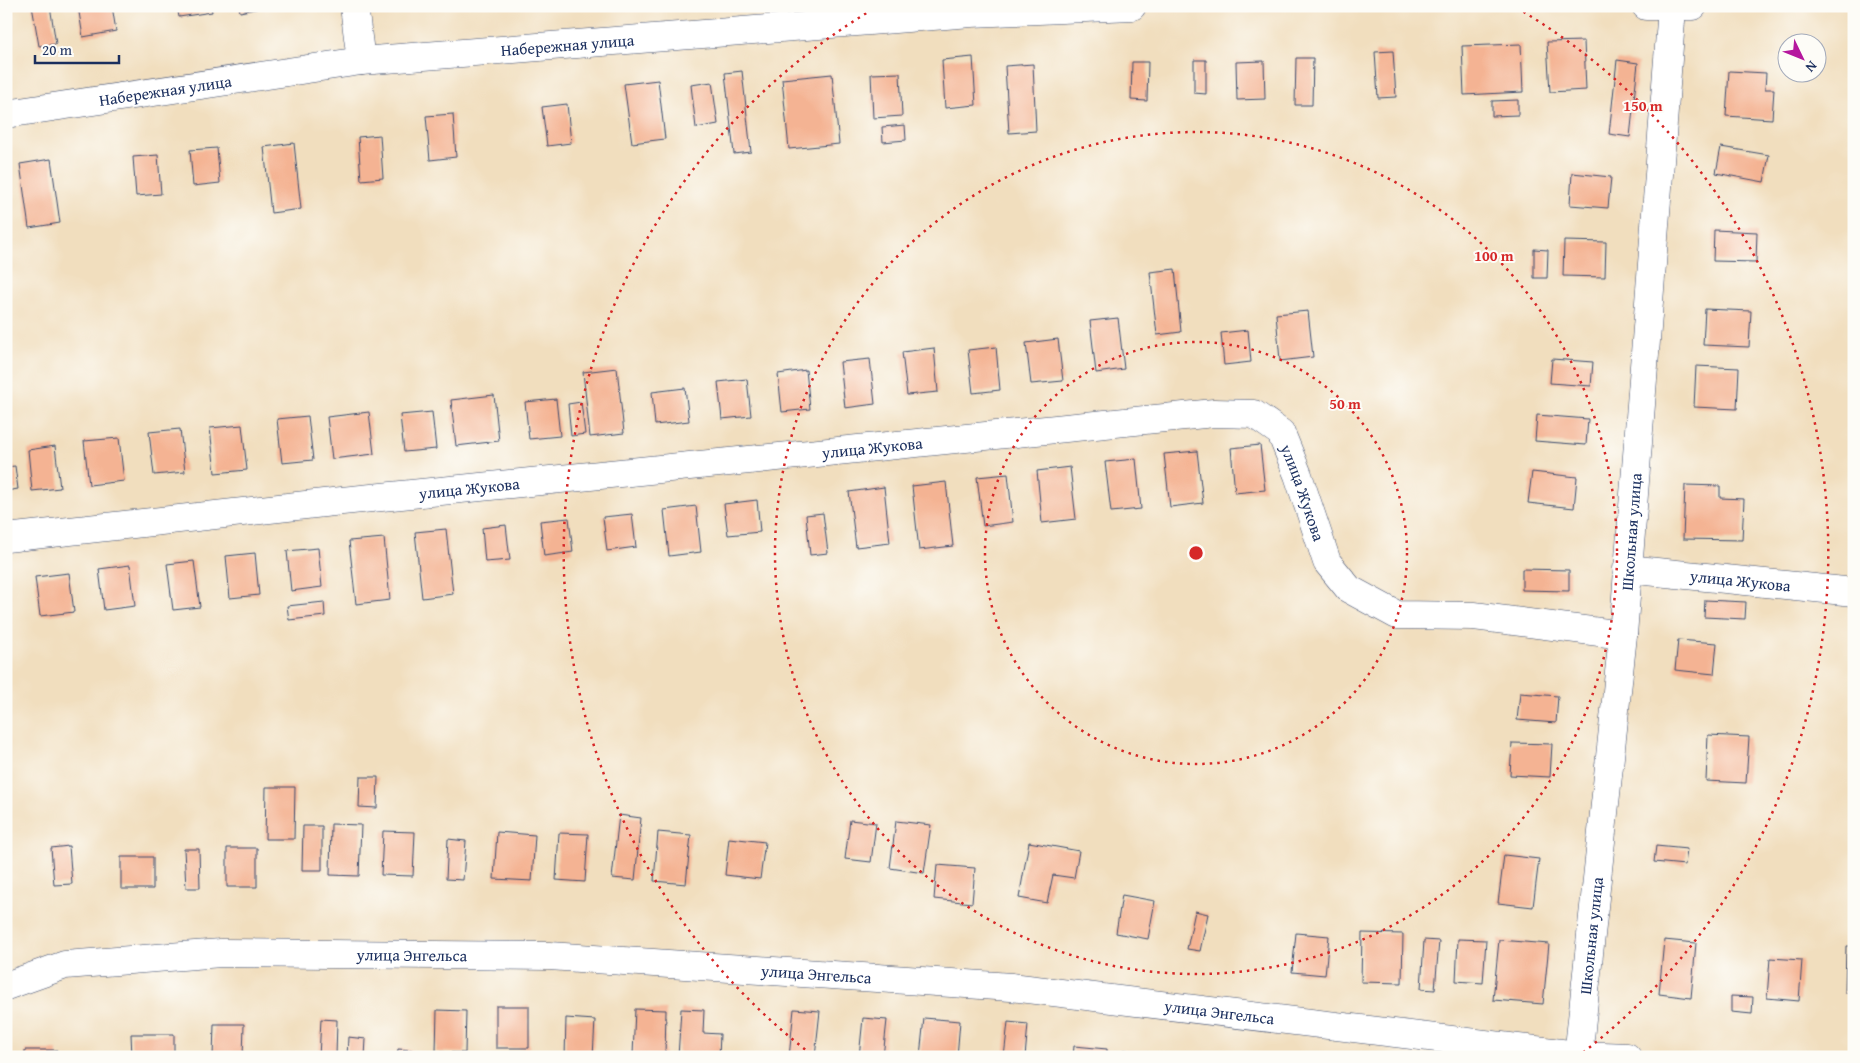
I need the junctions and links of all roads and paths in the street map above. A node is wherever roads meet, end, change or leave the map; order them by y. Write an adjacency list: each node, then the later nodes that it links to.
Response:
1 (354, 6): 4 (street)
2 (1132, 6): 4 (street, Набережная улица)
3 (1670, 7): 7 (street, Школьная улица)
4 (361, 61): 5 (street, Набережная улица)
5 (6, 114)
6 (6, 538): 9 (street, улица Жукова)
7 (1627, 569): 8 (street, улица Жукова); 9 (street, Школьная улица)
8 (1854, 592)
9 (1623, 635): 11 (street, Школьная улица)
10 (6, 986): 11 (street, улица Энгельса)
11 (1578, 1056): 12 (street, улица Энгельса)
12 (1627, 1057)

